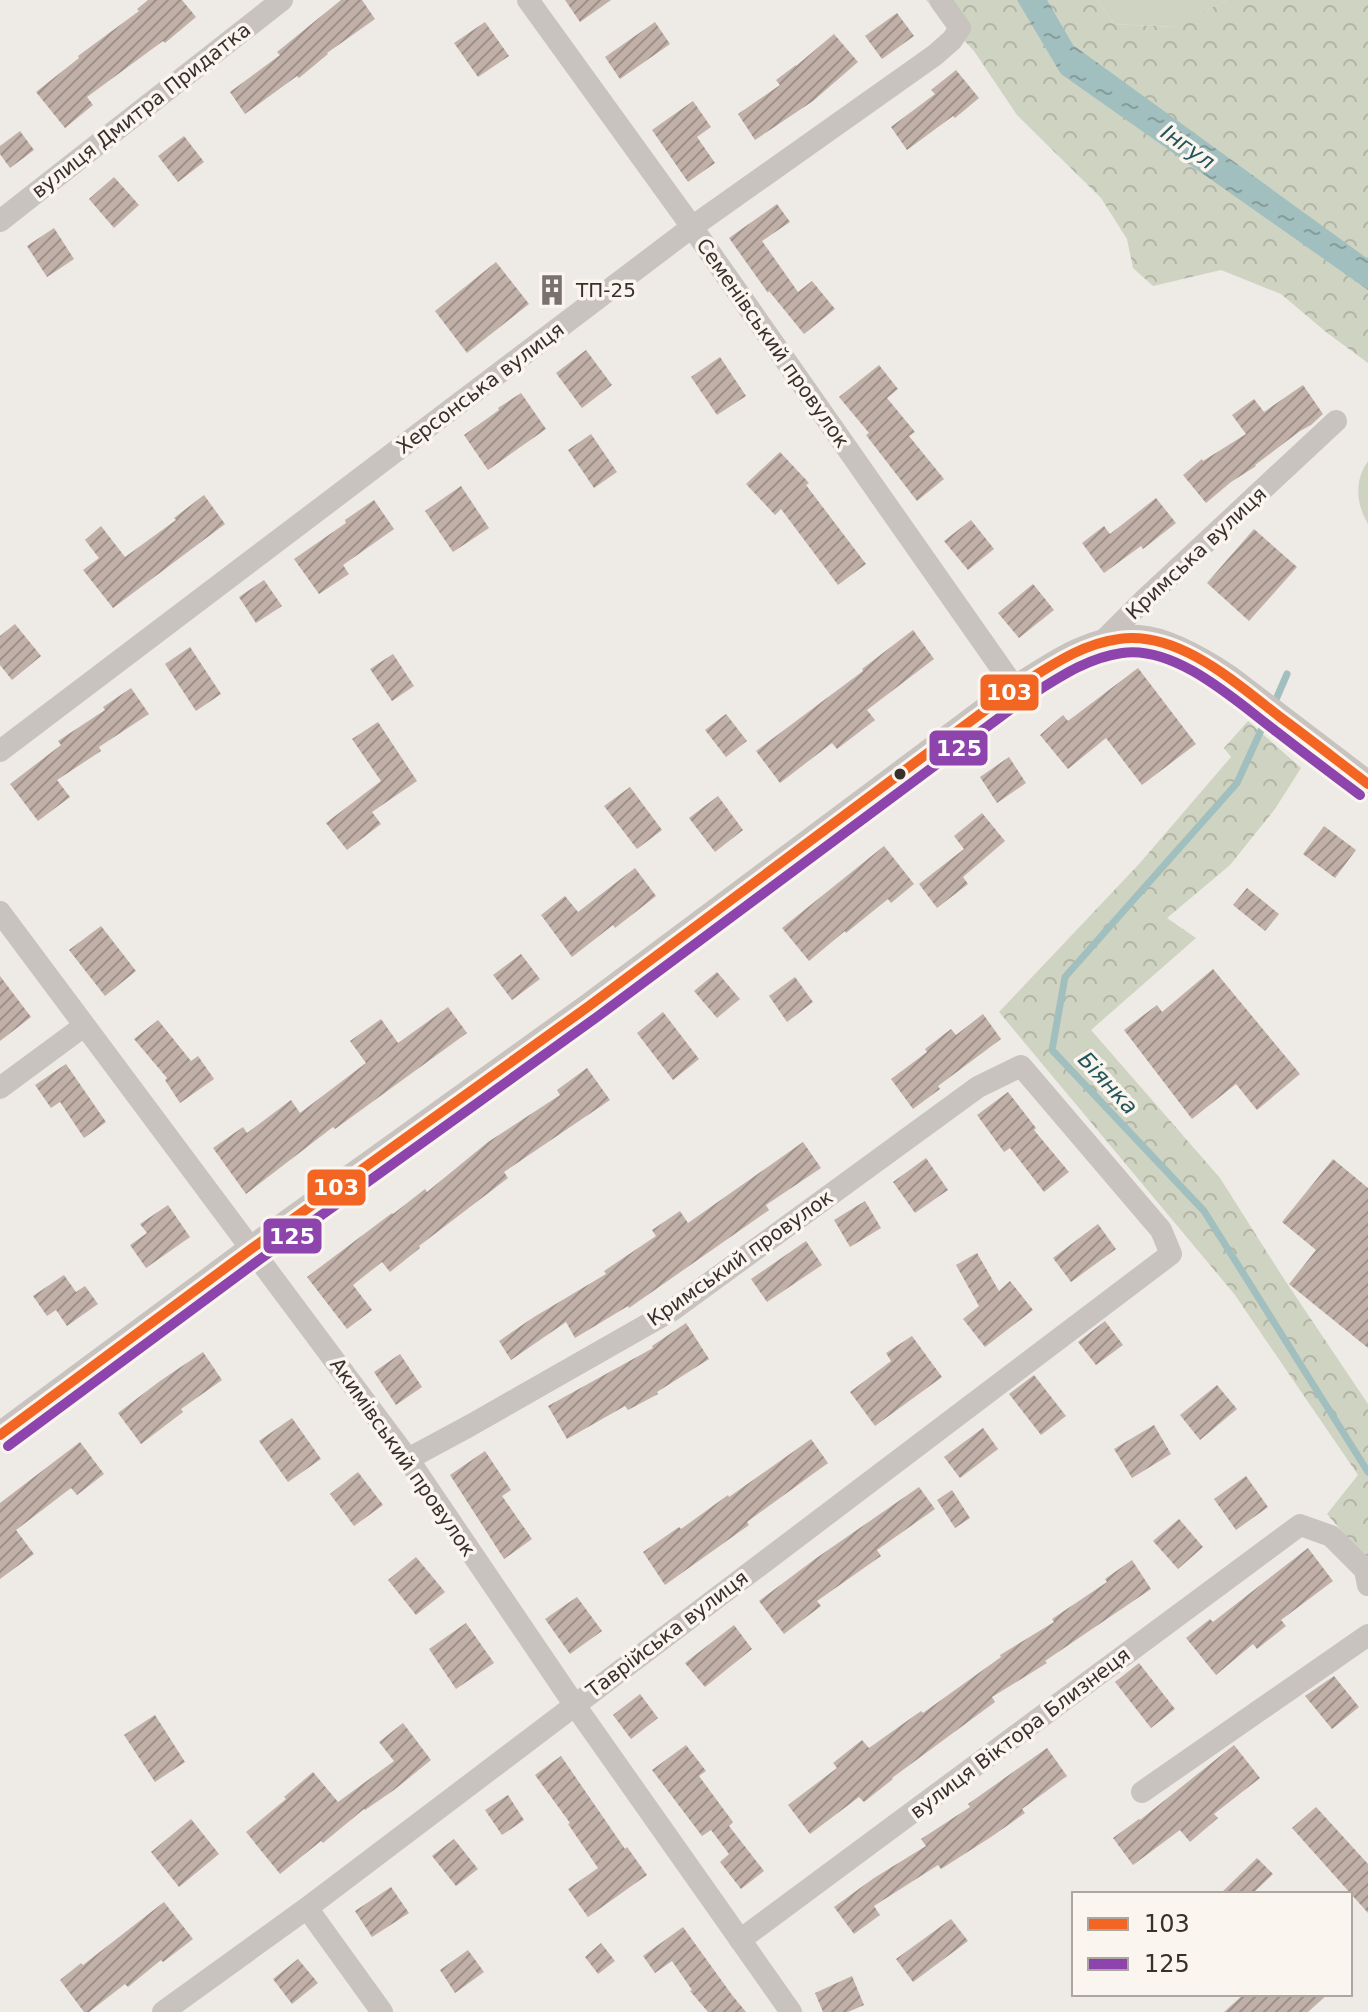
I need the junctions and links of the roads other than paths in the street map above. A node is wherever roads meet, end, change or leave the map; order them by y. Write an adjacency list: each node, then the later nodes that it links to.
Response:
1 (282, 0): 4 (street, вулиця Дмитра Придатка)
2 (528, 0): 5 (street, Семенівський провулок)
3 (940, 0): 5 (street, Херсонська вулиця)
4 (0, 221)
5 (692, 227): 8 (street, Семенівський провулок); 9 (street, Херсонська вулиця)
6 (1336, 421): 7 (street, Кримська вулиця)
7 (1103, 641): 8 (street, Кримська вулиця); 10 (street)
8 (1015, 688): 15 (street, Кримська вулиця)
9 (0, 751)
10 (1368, 784)
11 (0, 912): 12 (street, Акимівський провулок)
12 (84, 1026): 14 (street); 15 (street, Акимівський провулок)
13 (1021, 1066): 17 (street, Кримський провулок); 20 (street, Таврійська вулиця)
14 (0, 1088)
15 (251, 1249): 16 (street, Кримська вулиця); 17 (street, Акимівський провулок)
16 (0, 1435)
17 (408, 1459): 20 (street, Акимівський провулок)
18 (1368, 1585): 23 (street, вулиця Віктора Близнеця)
19 (1368, 1635): 21 (street)
20 (574, 1704): 22 (street, Таврійська вулиця); 23 (street, Акимівський провулок)
21 (1142, 1792)
22 (307, 1908): 24 (street, Таврійська вулиця); 25 (street)
23 (740, 1940): 26 (street, Акимівський провулок)
24 (163, 2012)
25 (382, 2012)
26 (791, 2012)

